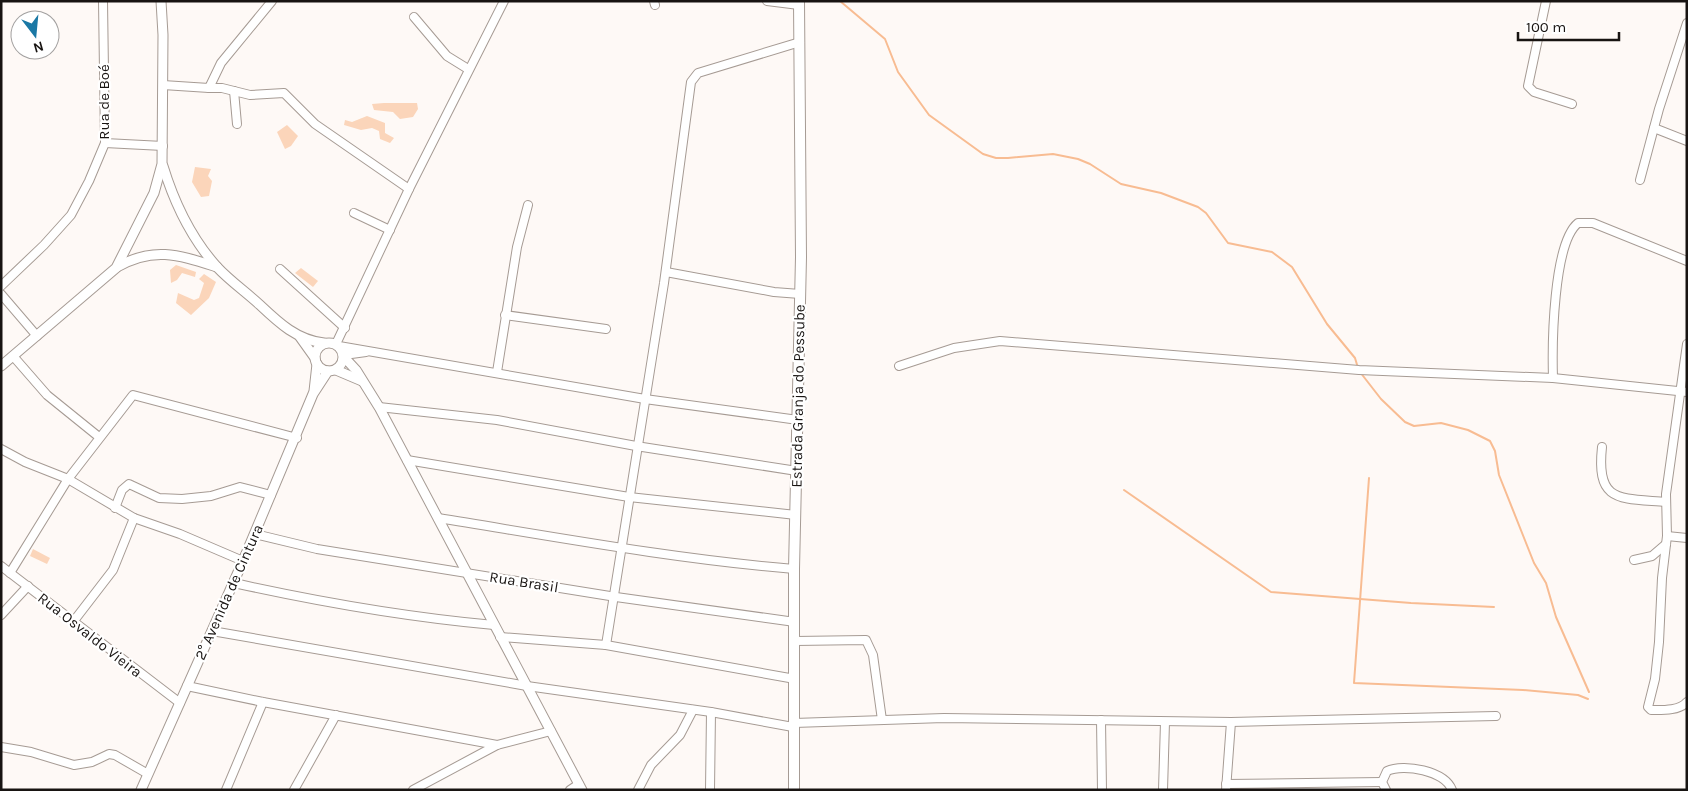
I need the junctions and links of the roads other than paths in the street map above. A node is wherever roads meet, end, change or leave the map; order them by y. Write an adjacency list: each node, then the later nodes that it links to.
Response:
1 (103, 1): 19 (street, Rua de Boé)
2 (161, 1): 12 (street)
3 (272, 1): 13 (street)
4 (504, 1): 11 (street)
5 (767, 1): 7 (street)
6 (1546, 1): 15 (street)
7 (799, 3): 10 (main road, Estrada Granja do Pessube)
8 (414, 17): 11 (street)
9 (1687, 23): 17 (street)
10 (800, 42): 31 (street); 34 (main road, Estrada Granja do Pessube)
11 (468, 69): 23 (street)
12 (163, 85): 13 (street); 20 (street)
13 (209, 88): 14 (street)
14 (234, 91): 16 (street); 23 (street)
15 (1572, 104)
16 (236, 124)
17 (1654, 128): 18 (street); 22 (street)
18 (1687, 141)
19 (105, 143): 20 (street); 32 (street, Rua de Boé)
20 (163, 146): 21 (street)
21 (162, 164): 28 (street); 29 (street)
22 (1640, 180)
23 (409, 188): 26 (street)
24 (528, 205): 35 (street)
25 (354, 213): 26 (street)
26 (390, 230): 36 (street)
27 (1687, 261): 51 (street)
28 (217, 267): 29 (street); 39 (street)
29 (116, 268): 38 (street)
30 (280, 269): 36 (street)
31 (666, 272): 34 (street); 55 (street)
32 (1, 286)
33 (1, 294): 38 (street)
34 (800, 294): 57 (main road, Estrada Granja do Pessube)
35 (505, 315): 37 (street); 50 (street)
36 (345, 328): 42 (street)
37 (606, 329)
38 (37, 336): 44 (street)
39 (300, 337): 40 (street); 46 (street)
40 (324, 343): 42 (street); 46 (street)
41 (1687, 344): 53 (street)
42 (338, 345): 43 (street); 45 (street)
43 (368, 351): 45 (street); 50 (street)
44 (13, 356): 47 (street); 58 (street)
45 (344, 356): 49 (street); 52 (street)
46 (316, 361): 49 (street); 54 (street)
47 (1, 366)
48 (899, 366): 51 (street)
49 (332, 370): 52 (street); 54 (street)
50 (497, 372): 55 (street)
51 (1553, 378): 53 (street)
52 (362, 381): 56 (street)
53 (1684, 391): 68 (street)
54 (313, 394): 59 (street, 2° Avenida de Cintura)
55 (645, 399): 57 (street); 60 (street)
56 (379, 407): 60 (street); 63 (street)
57 (798, 420): 64 (main road, Estrada Granja do Pessube)
58 (99, 437): 59 (street); 65 (street)
59 (297, 438): 66 (street, 2° Avenida de Cintura)
60 (636, 446): 64 (street); 67 (street)
61 (1602, 447): 68 (street)
62 (1, 449): 65 (street)
63 (407, 460): 67 (street); 72 (street)
64 (797, 471): 70 (main road, Estrada Granja do Pessube)
65 (68, 479): 69 (street); 82 (street)
66 (271, 496): 69 (street); 73 (street, 2° Avenida de Cintura)
67 (629, 497): 70 (street); 76 (street)
68 (1666, 502): 75 (street)
69 (116, 508): 71 (street)
70 (796, 515): 80 (main road, Estrada Granja do Pessube)
71 (134, 518): 78 (street); 87 (street)
72 (438, 518): 76 (street); 81 (street)
73 (255, 534): 78 (street, 2° Avenida de Cintura); 81 (street, Rua Brasil)
74 (1687, 538): 75 (street)
75 (1666, 540): 77 (street); 99 (street)
76 (621, 548): 80 (street); 85 (street)
77 (1634, 560)
78 (244, 561): 83 (street, 2° Avenida de Cintura)
79 (1, 566): 82 (street, Rua Osvaldo Vieira)
80 (794, 569): 88 (main road, Estrada Granja do Pessube)
81 (465, 572): 85 (street, Rua Brasil); 89 (street)
82 (10, 573): 84 (street, Rua Osvaldo Vieira)
83 (234, 583): 89 (street); 90 (street, 2° Avenida de Cintura)
84 (28, 586): 86 (street); 87 (street, Rua Osvaldo Vieira)
85 (616, 597): 88 (street, Rua Brasil); 93 (street)
86 (1, 615)
87 (73, 622): 98 (street, Rua Osvaldo Vieira)
88 (795, 622): 92 (main road, Estrada Granja do Pessube)
89 (494, 625): 91 (street)
90 (212, 631): 95 (street, 2° Avenida de Cintura); 96 (street)
91 (500, 637): 93 (street); 96 (street)
92 (795, 641): 94 (main road, Estrada Granja do Pessube); 104 (street)
93 (606, 645): 94 (street)
94 (795, 679): 108 (main road, Estrada Granja do Pessube)
95 (187, 686): 97 (street); 98 (street, 2° Avenida de Cintura)
96 (527, 686): 100 (street); 109 (street)
97 (263, 702): 102 (street); 117 (street)
98 (180, 703): 112 (street, 2° Avenida de Cintura)
99 (1685, 705)
100 (693, 710): 101 (street); 121 (street)
101 (711, 712): 108 (street); 122 (street)
102 (336, 715): 110 (street); 118 (street)
103 (1496, 716): 107 (street)
104 (882, 720): 105 (street); 108 (street)
105 (1101, 720): 106 (street); 124 (street)
106 (1164, 722): 107 (street); 125 (street)
107 (1231, 722): 115 (street)
108 (794, 725): 123 (main road, Estrada Granja do Pessube)
109 (550, 731): 110 (street); 114 (street)
110 (496, 745): 119 (street)
111 (1, 747): 112 (street)
112 (148, 774): 116 (street, 2° Avenida de Cintura)
113 (1384, 786): 115 (street); 126 (street)
114 (581, 787): 120 (street)
115 (1226, 787)
116 (141, 790)
117 (226, 790)
118 (294, 790)
119 (413, 790)
120 (570, 790)
121 (638, 790)
122 (710, 790)
123 (794, 790)
124 (1102, 790)
125 (1163, 790)
126 (1452, 790)

